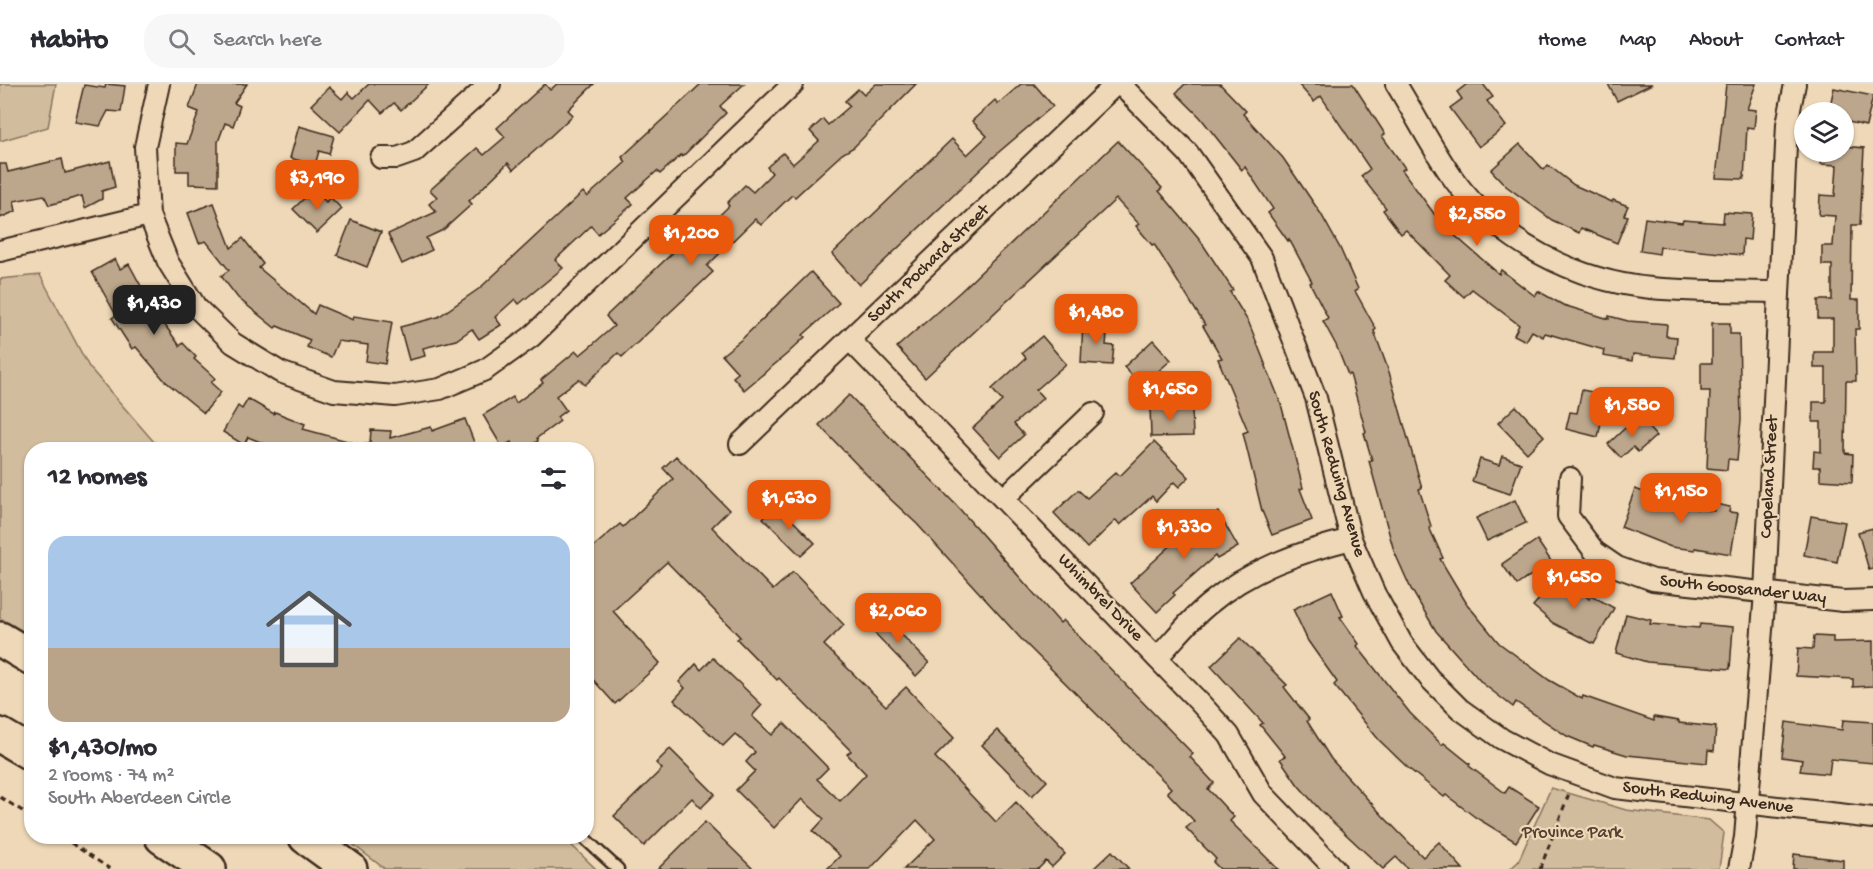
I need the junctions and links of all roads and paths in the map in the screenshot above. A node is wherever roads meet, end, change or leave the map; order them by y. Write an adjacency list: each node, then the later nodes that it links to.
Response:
1 (159, 84): 8 (street)
2 (490, 84): 7 (street)
3 (793, 84): 8 (street)
4 (1118, 84): 11 (street, South Pochard Street); 16 (street, South Redwing Avenue)
5 (1795, 84): 10 (street, Copeland Street)
6 (1398, 85): 10 (street)
7 (381, 158)
8 (149, 215): 9 (street)
9 (0, 251)
10 (1779, 292): 17 (street, Copeland Street)
11 (850, 340): 13 (street, South Pochard Street); 15 (street, Whimbrel Drive)
12 (1093, 413): 15 (street)
13 (740, 444)
14 (1570, 478): 17 (street, South Goosander Way)
15 (1004, 498): 21 (street, Whimbrel Drive)
16 (1351, 539): 21 (street); 24 (street, South Redwing Avenue)
17 (1765, 593): 18 (street, South Goosander Way); 26 (street, Copeland Street)
18 (1873, 600)
19 (0, 639): 20 (highway)
20 (24, 653)
21 (1157, 658): 37 (street, Whimbrel Drive)
22 (0, 735): 23 (highway)
23 (24, 749)
24 (1576, 775): 26 (street, South Redwing Avenue); 38 (path)
25 (0, 797): 27 (path)
26 (1748, 802): 28 (street, South Redwing Avenue); 39 (street, Copeland Street)
27 (24, 812)
28 (1873, 818)
29 (72, 844): 33 (path)
30 (172, 844): 34 (highway)
31 (316, 844): 35 (highway)
32 (591, 844): 36 (lane)
33 (110, 869)
34 (209, 869)
35 (350, 869)
36 (618, 869)
37 (1335, 869)
38 (1539, 869)
39 (1739, 869)

